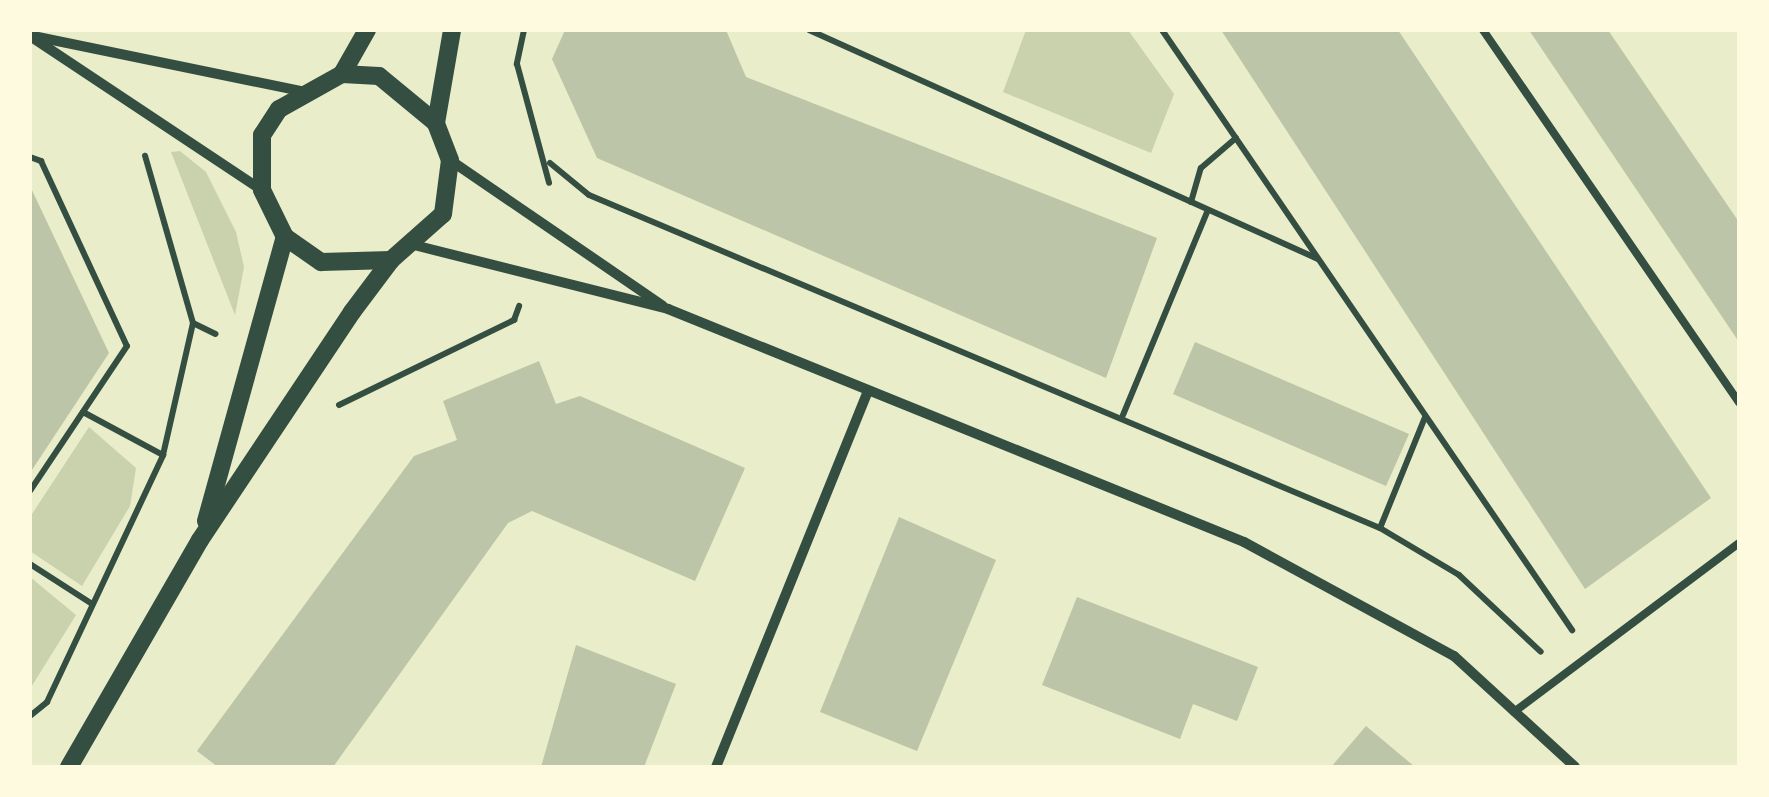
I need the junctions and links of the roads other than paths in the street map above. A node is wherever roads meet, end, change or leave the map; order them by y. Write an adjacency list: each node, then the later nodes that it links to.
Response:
1 (367, 30): 5 (street)
2 (452, 30): 7 (street)
3 (1483, 30): 15 (lane)
4 (30, 36): 6 (street); 9 (street)
5 (342, 74): 6 (street); 7 (street)
6 (301, 91): 9 (street)
7 (436, 123): 8 (street)
8 (450, 160): 11 (street); 13 (street)
9 (262, 190): 10 (street)
10 (285, 237): 12 (street); 16 (street)
11 (414, 245): 12 (street); 13 (street)
12 (390, 260): 16 (street)
13 (668, 309): 14 (street)
14 (867, 394): 18 (street); 20 (street)
15 (1739, 402)
16 (200, 540): 19 (street)
17 (1739, 543): 18 (lane)
18 (1514, 712): 21 (street)
19 (68, 767)
20 (716, 767)
21 (1575, 767)

